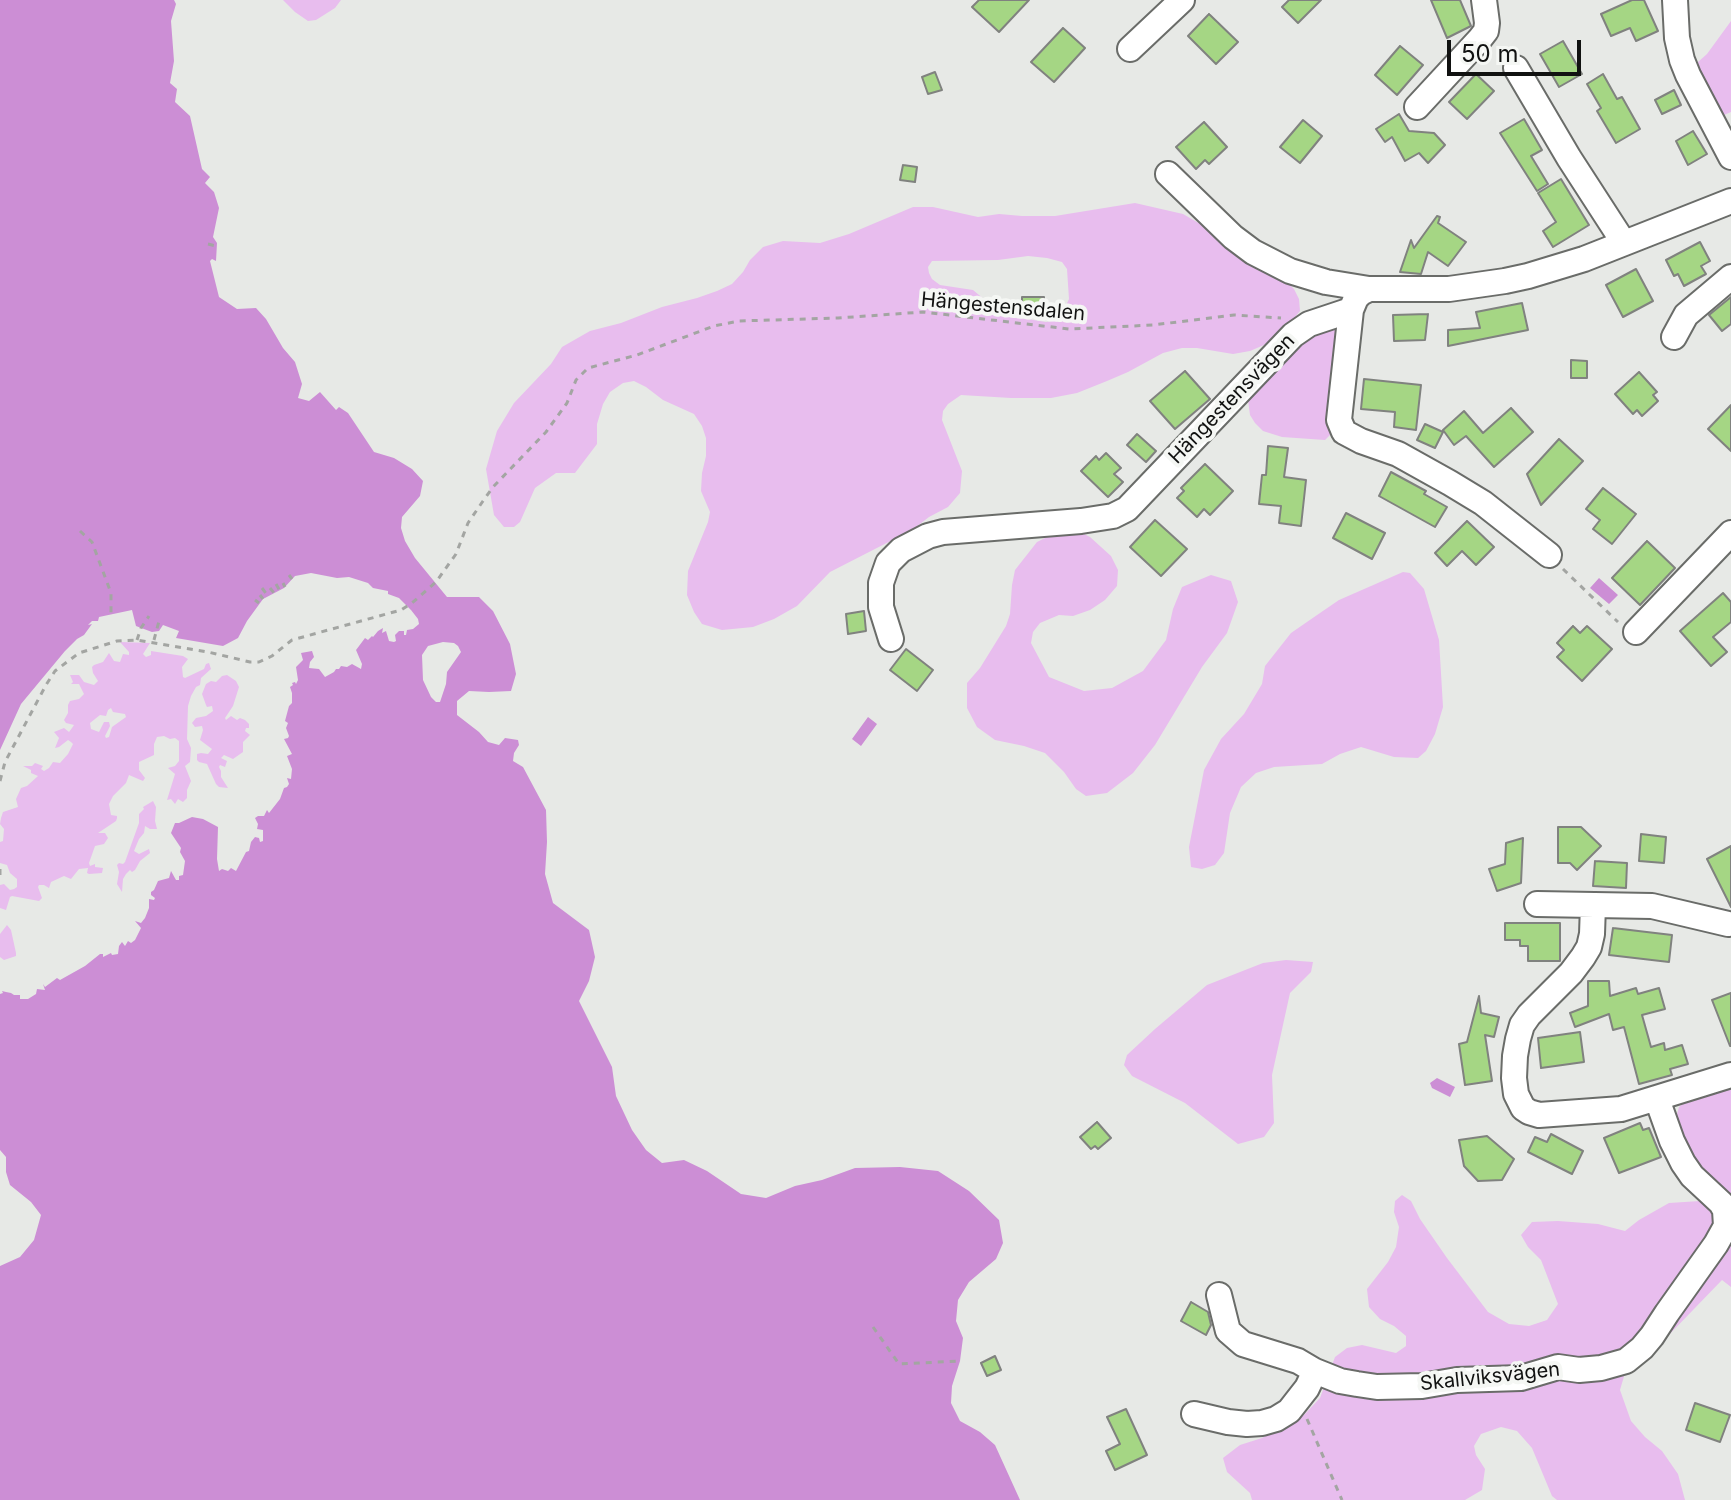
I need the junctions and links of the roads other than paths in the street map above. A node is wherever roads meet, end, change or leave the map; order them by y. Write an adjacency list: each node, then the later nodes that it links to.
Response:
1 (1182, 0): 4 (street)
2 (1484, 0): 6 (street)
3 (1675, 0): 7 (street)
4 (1130, 49)
5 (1516, 68): 10 (street)
6 (1417, 107)
7 (1731, 157)
8 (1168, 174): 12 (street)
9 (1731, 201): 10 (street)
10 (1624, 243): 12 (street)
11 (1731, 277): 14 (street)
12 (1369, 289): 13 (street)
13 (1351, 310): 16 (street); 18 (street, Hängestensvägen)
14 (1674, 337)
15 (1731, 533): 17 (street)
16 (1549, 555)
17 (1636, 632)
18 (891, 639)
19 (1537, 904): 20 (street)
20 (1593, 905): 21 (street); 23 (street)
21 (1728, 924)
22 (1731, 1075): 23 (street)
23 (1657, 1099): 25 (street, Skallviksvägen)
24 (1219, 1295): 25 (street, Skallviksvägen)
25 (1315, 1371): 26 (street)
26 (1194, 1414)

